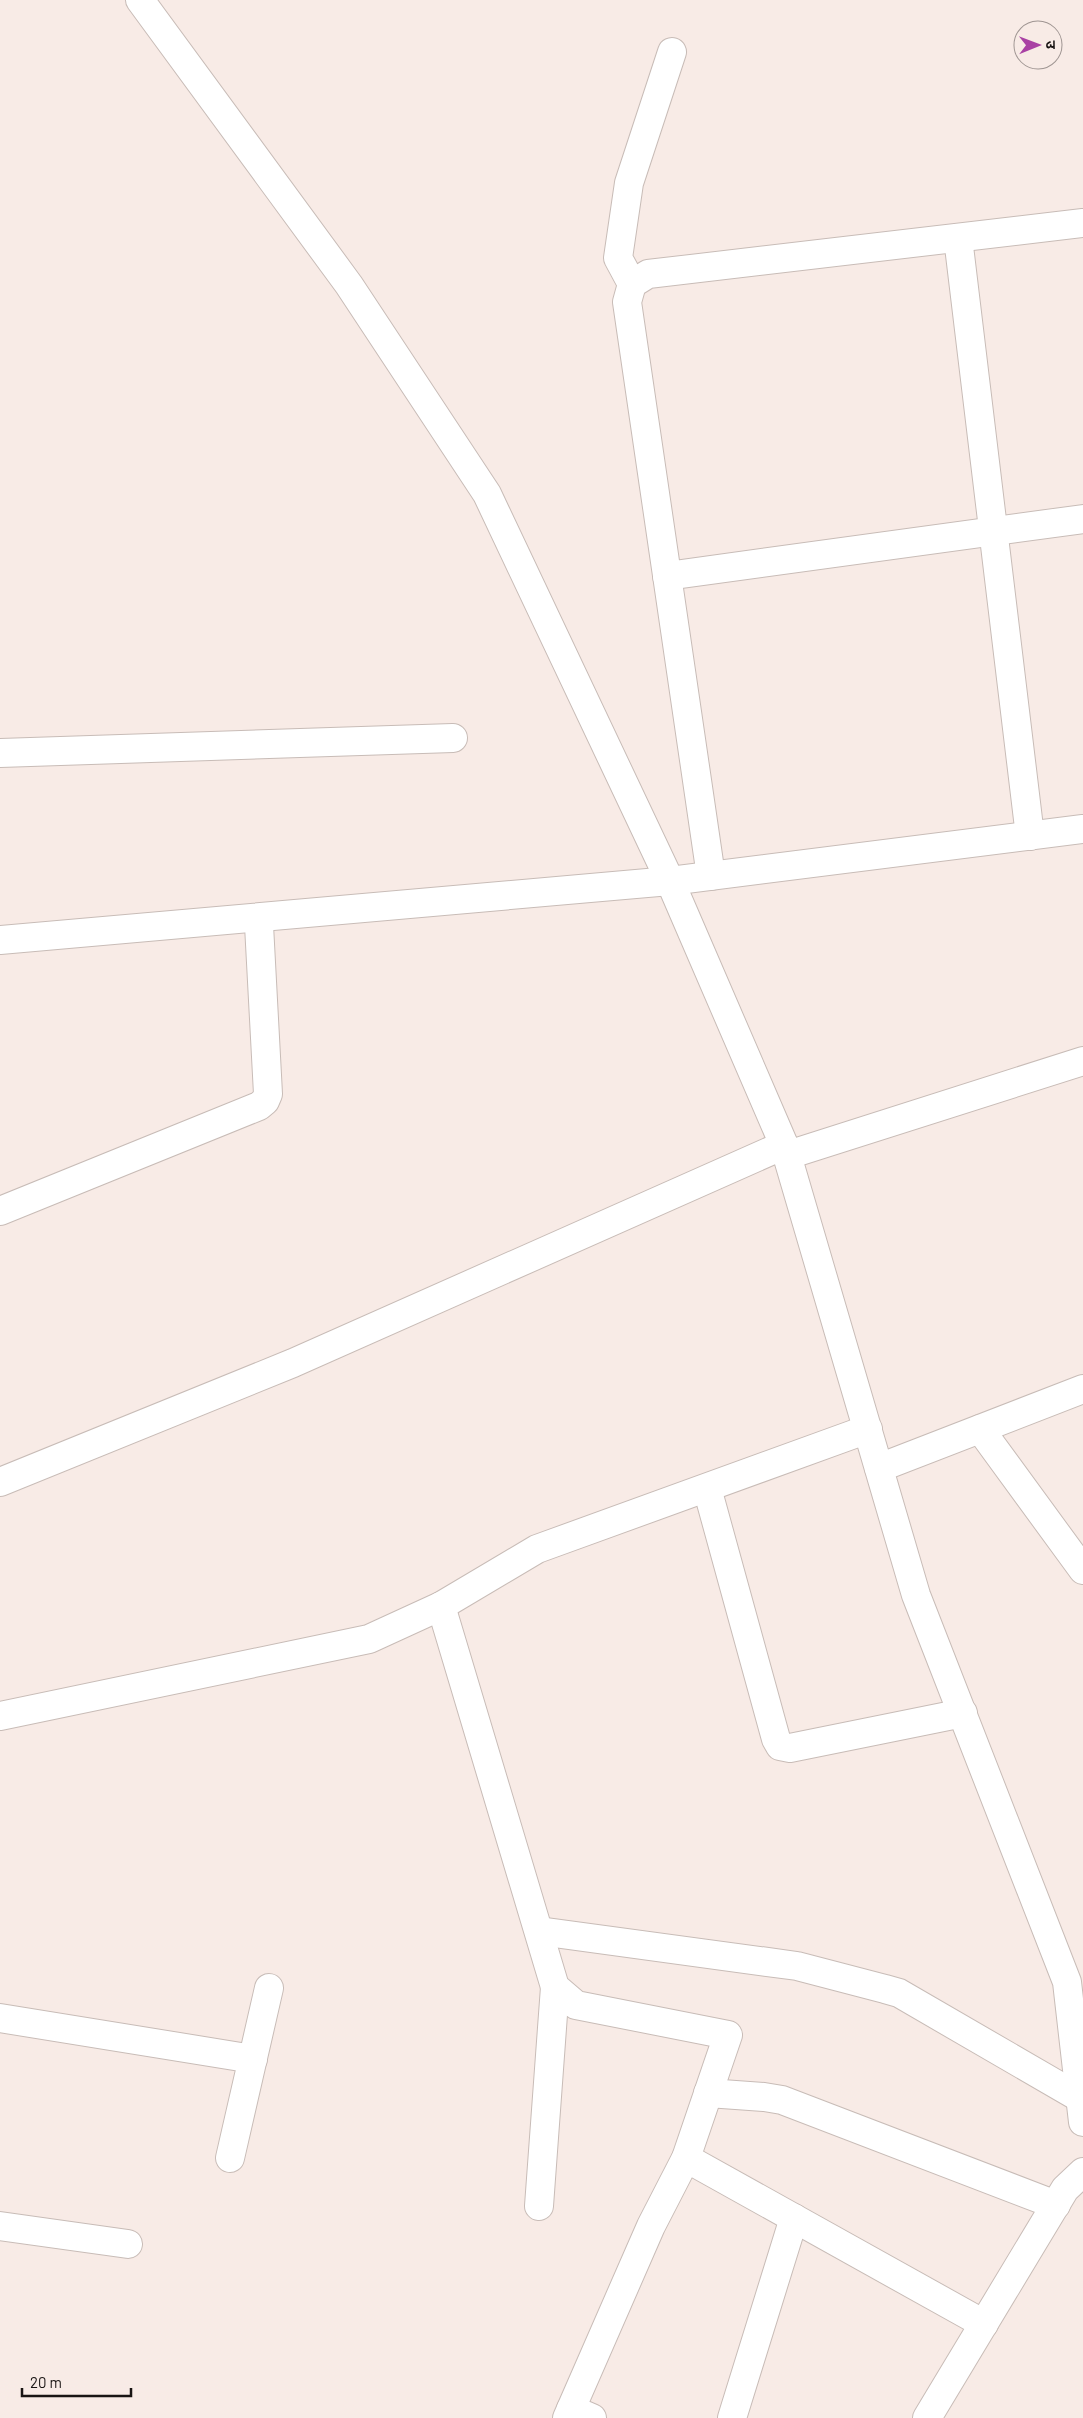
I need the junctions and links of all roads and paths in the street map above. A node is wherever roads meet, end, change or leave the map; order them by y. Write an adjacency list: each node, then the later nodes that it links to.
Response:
1 (140, 0): 14 (street)
2 (672, 52): 5 (street)
3 (1083, 223): 4 (street)
4 (958, 238): 5 (street); 7 (street)
5 (632, 284): 8 (street)
6 (1083, 519): 7 (street)
7 (994, 532): 8 (street); 12 (street)
8 (667, 576): 13 (street)
9 (452, 738): 10 (street)
10 (0, 753)
11 (1083, 829): 12 (street)
12 (1030, 836): 13 (street)
13 (711, 876): 14 (street)
14 (670, 881): 15 (street); 18 (street)
15 (256, 918): 16 (street); 19 (street)
16 (0, 940)
17 (1083, 1061): 18 (street)
18 (786, 1150): 21 (street); 24 (street)
19 (0, 1211)
20 (1083, 1389): 22 (street)
21 (868, 1429): 23 (street); 25 (street)
22 (980, 1429): 23 (street); 26 (street)
23 (879, 1468): 28 (street)
24 (0, 1482)
25 (707, 1488): 27 (street); 28 (street)
26 (1083, 1570)
27 (441, 1606): 29 (street); 30 (street)
28 (963, 1713): 36 (street)
29 (0, 1716)
30 (539, 1931): 31 (street); 36 (street)
31 (555, 1987): 35 (street); 41 (street)
32 (269, 1988): 34 (street)
33 (0, 2018): 34 (street)
34 (253, 2059): 37 (street)
35 (708, 2093): 38 (street); 40 (street)
36 (1082, 2110)
37 (230, 2158)
38 (686, 2158): 42 (street); 46 (street)
39 (1083, 2172): 40 (street)
40 (1056, 2205): 45 (street)
41 (539, 2206)
42 (794, 2218): 45 (street); 47 (street)
43 (0, 2226): 44 (street)
44 (128, 2244)
45 (984, 2324): 48 (street)
46 (577, 2415)
47 (732, 2418)
48 (927, 2418)

